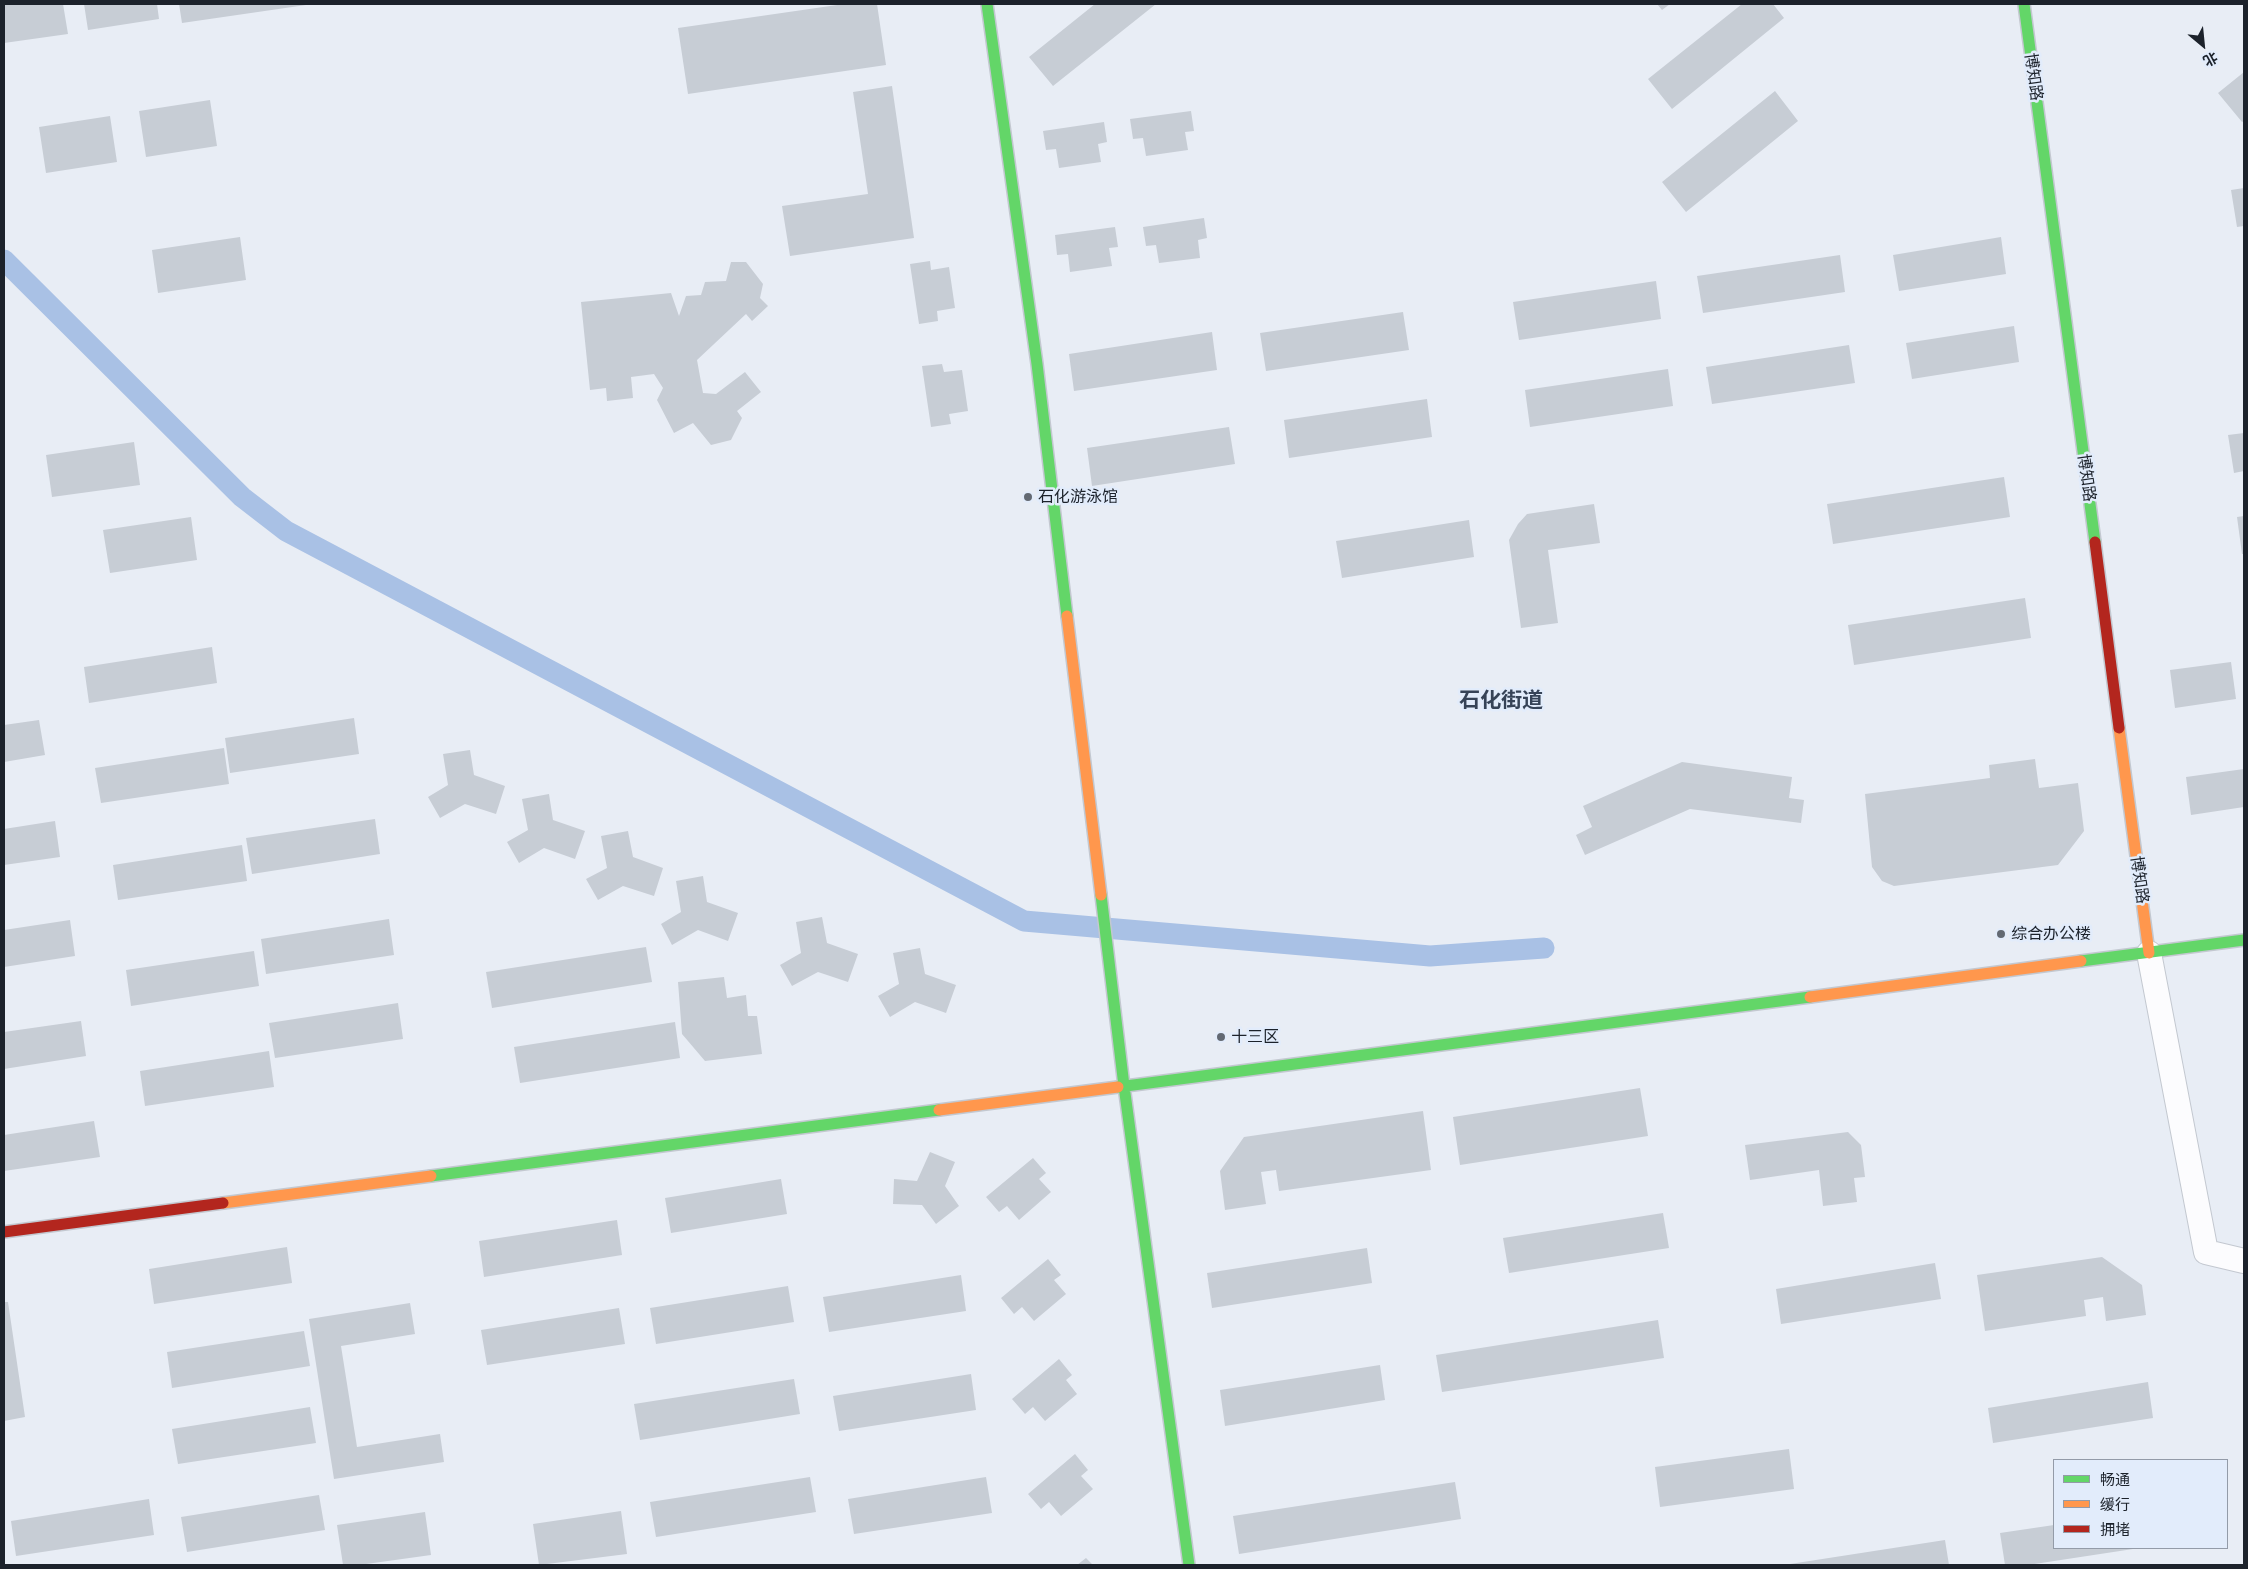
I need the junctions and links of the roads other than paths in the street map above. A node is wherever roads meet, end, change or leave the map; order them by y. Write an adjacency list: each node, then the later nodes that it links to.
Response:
1 (987, 4): 5 (street)
2 (2024, 4): 4 (street, 博知路)
3 (2244, 940): 4 (street)
4 (2149, 953): 5 (street); 7 (street)
5 (1124, 1086): 6 (street); 8 (street)
6 (4, 1232)
7 (2244, 1261)
8 (1189, 1565)

